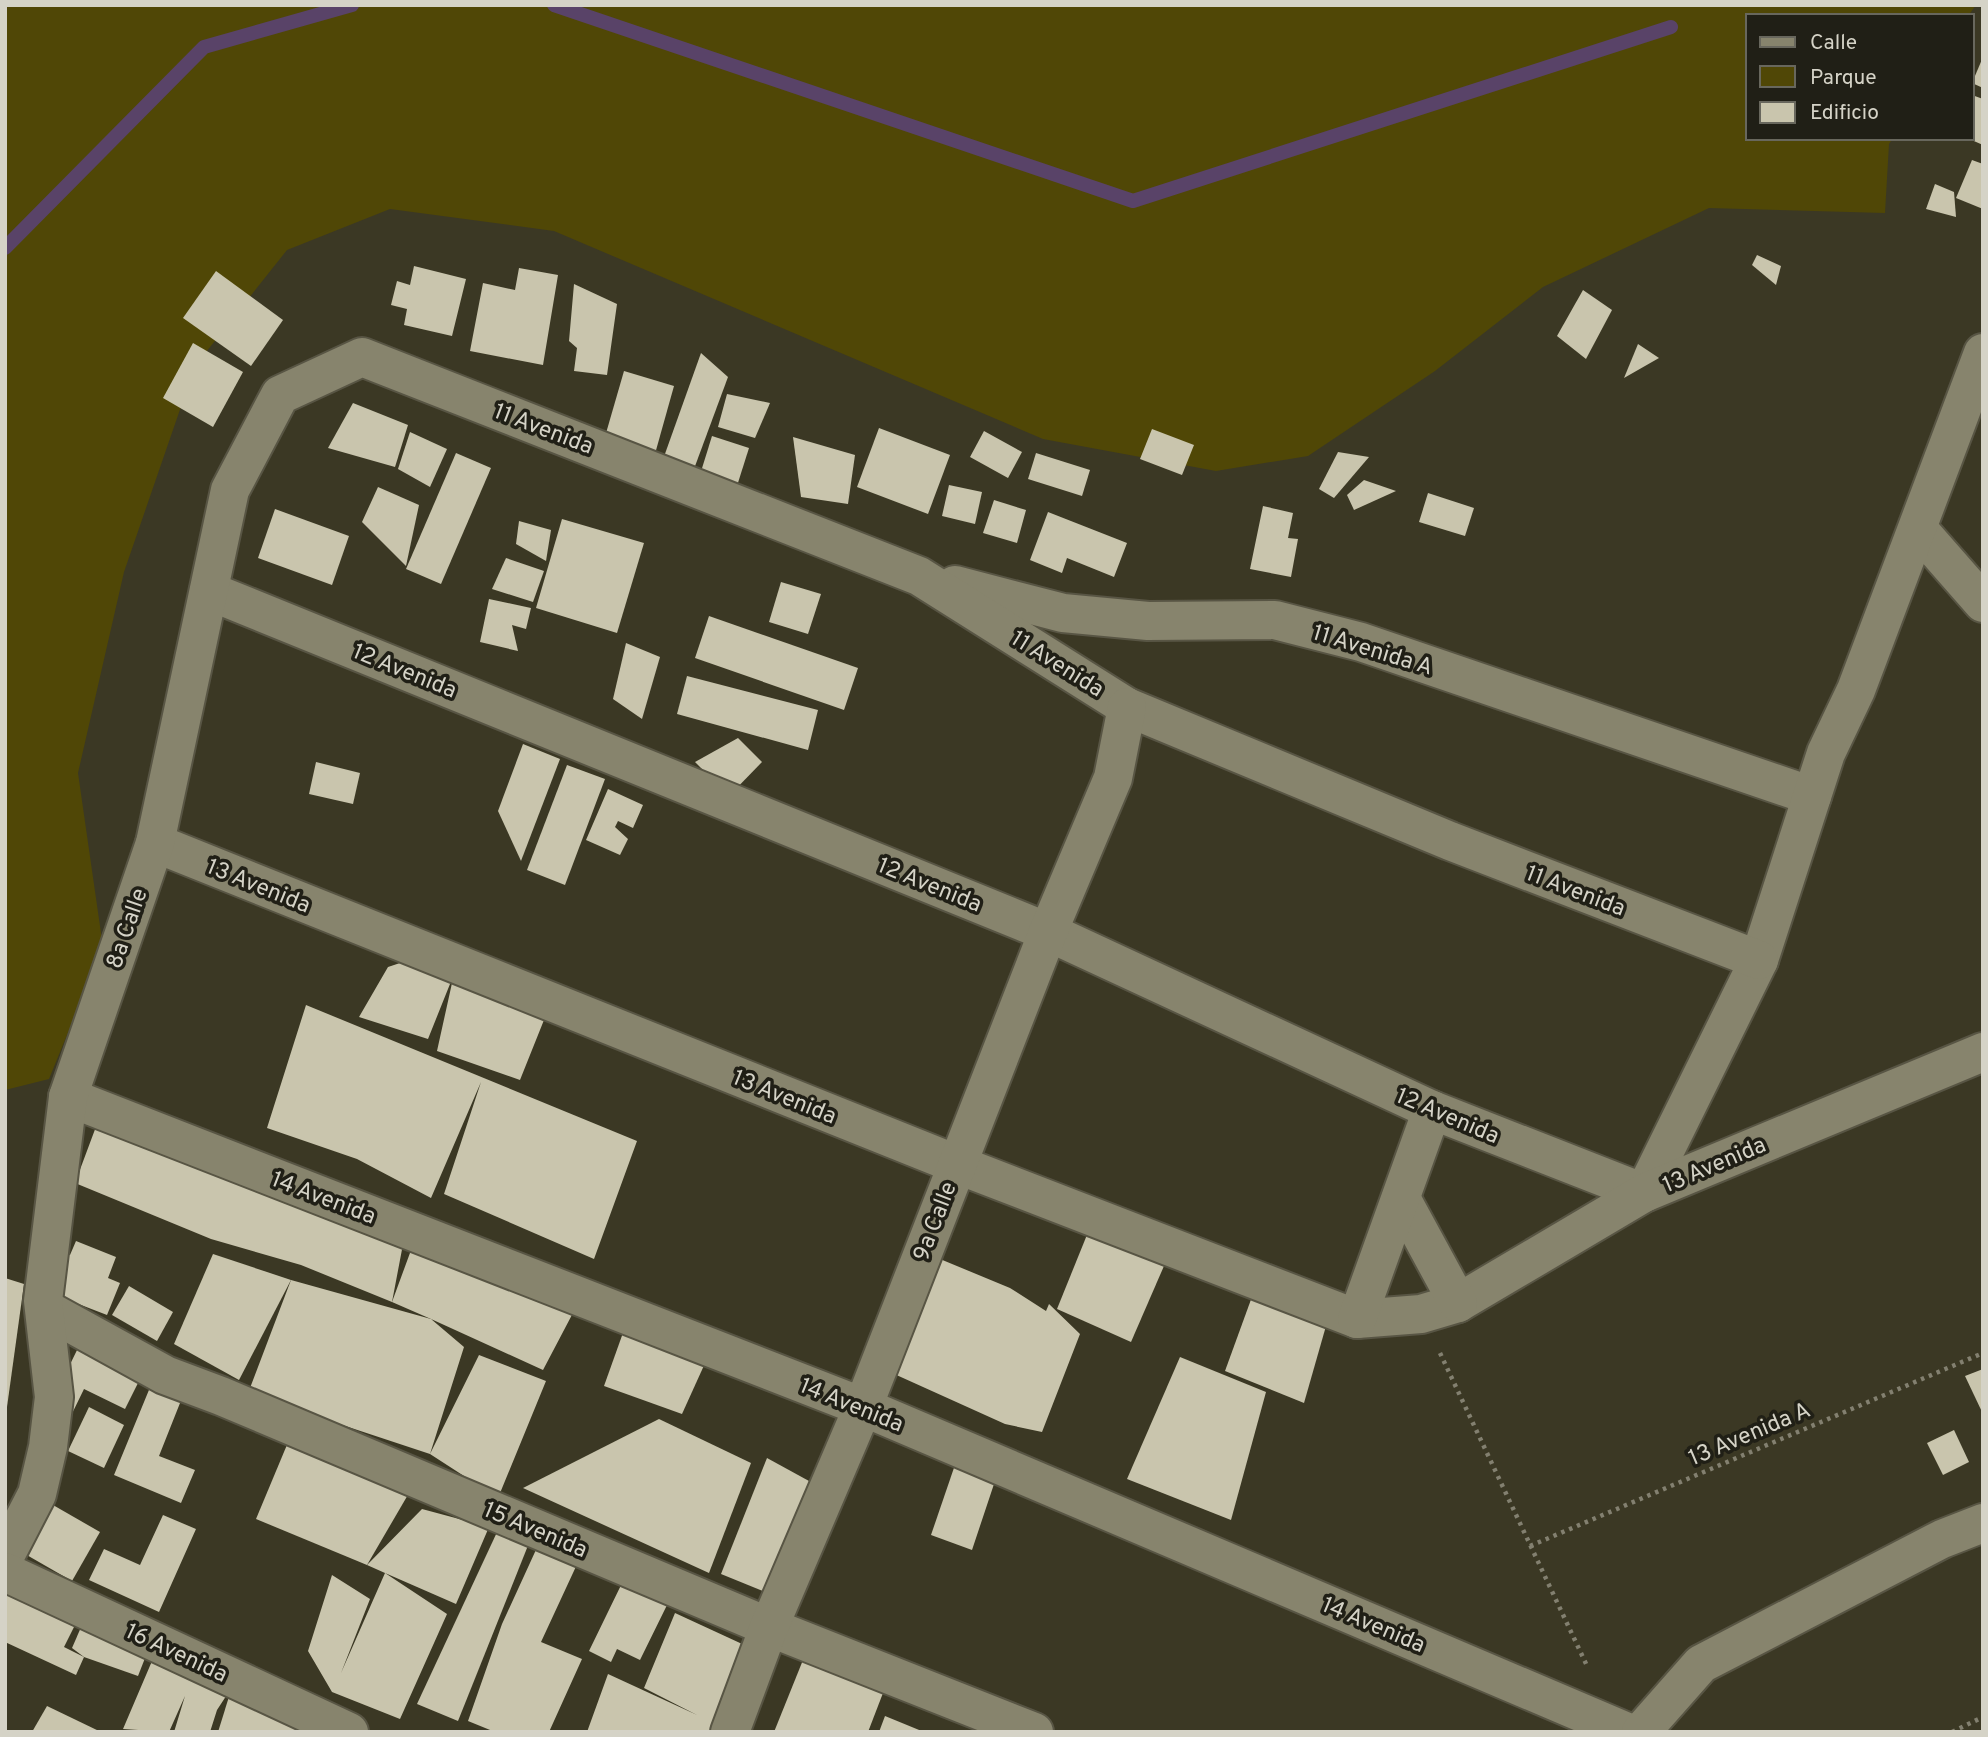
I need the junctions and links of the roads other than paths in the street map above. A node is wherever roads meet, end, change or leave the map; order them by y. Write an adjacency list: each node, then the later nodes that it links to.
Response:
1 (1983, 353): 3 (street)
2 (362, 357): 4 (street, 11 Avenida); 5 (street, 8a Calle)
3 (1919, 530): 6 (street); 8 (street)
4 (919, 576): 7 (street, 11 Avenida); 8 (street, 11 Avenida A)
5 (209, 591): 9 (street, 8a Calle); 10 (street, 12 Avenida)
6 (1983, 603)
7 (1127, 707): 10 (street, 9a Calle); 11 (street, 11 Avenida)
8 (1812, 796): 11 (street)
9 (155, 843): 13 (street, 8a Calle); 15 (street, 13 Avenida)
10 (1048, 932): 14 (street, 12 Avenida); 15 (street, 9a Calle)
11 (1759, 960): 16 (street)
12 (1983, 1052): 16 (street, 13 Avenida)
13 (68, 1097): 19 (street, 8a Calle); 21 (street, 14 Avenida)
14 (1432, 1110): 16 (street, 12 Avenida); 17 (street)
15 (956, 1164): 20 (street, 13 Avenida); 21 (street, 9a Calle)
16 (1644, 1193): 18 (street, 13 Avenida)
17 (1401, 1198): 18 (street); 20 (street)
18 (1458, 1303): 20 (street, 13 Avenida)
19 (45, 1309): 23 (street, 8a Calle); 25 (street, 15 Avenida)
20 (1357, 1320)
21 (863, 1407): 25 (street, 9a Calle); 29 (street, 14 Avenida)
22 (1983, 1523): 30 (street)
23 (5, 1556)
24 (5, 1572): 26 (street, 16 Avenida)
25 (769, 1627): 27 (street, 9a Calle); 28 (street, 15 Avenida)
26 (348, 1732)
27 (730, 1732)
28 (1034, 1732)
29 (1627, 1732)
30 (1642, 1732)

